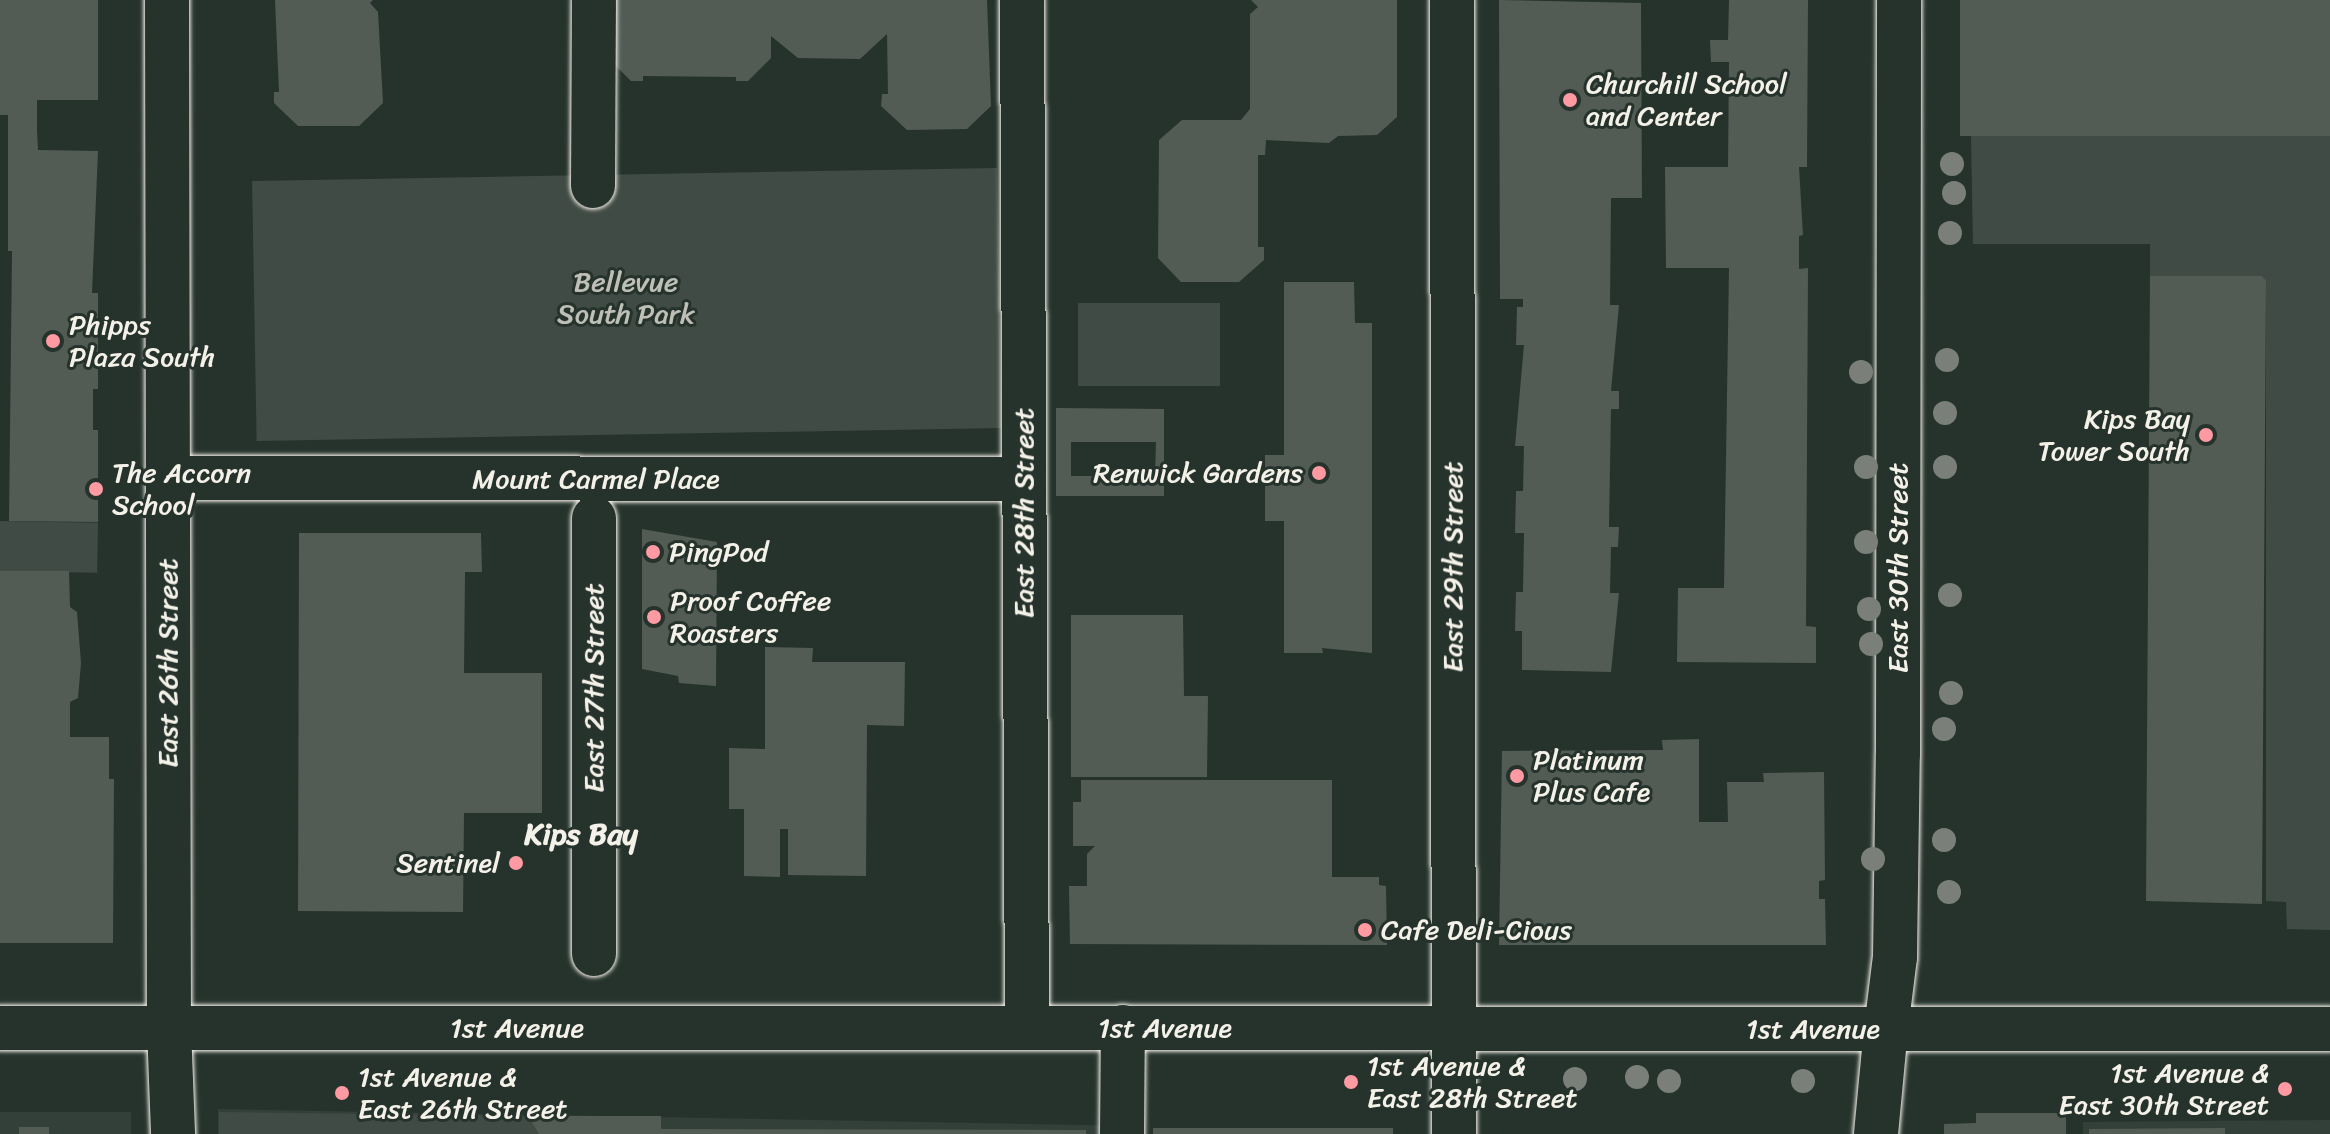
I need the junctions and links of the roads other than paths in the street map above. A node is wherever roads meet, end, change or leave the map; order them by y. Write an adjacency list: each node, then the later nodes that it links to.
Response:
1 (167, 0): 7 (street, East 26th Street)
2 (594, 0): 6 (street)
3 (1022, 0): 8 (street, East 28th Street)
4 (1452, 0): 17 (street, East 29th Street)
5 (1899, 0): 15 (street, East 30th Street)
6 (593, 186)
7 (168, 478): 8 (street, Mount Carmel Place); 14 (street, East 26th Street)
8 (1024, 479): 11 (street, East 28th Street)
9 (594, 518): 10 (street, East 27th Street)
10 (594, 954)
11 (1027, 1027): 12 (street, 1st Avenue); 14 (street, 1st Avenue)
12 (1123, 1027): 17 (street, 1st Avenue); 19 (street)
13 (0, 1028): 14 (street, 1st Avenue)
14 (169, 1028): 18 (street, East 26th Street)
15 (1886, 1029): 16 (street, 1st Avenue); 17 (street, 1st Avenue); 21 (street, East 30th Street)
16 (2330, 1029)
17 (1451, 1030): 20 (street, East 29th Street)
18 (173, 1134)
19 (1122, 1134)
20 (1454, 1134)
21 (1876, 1134)

